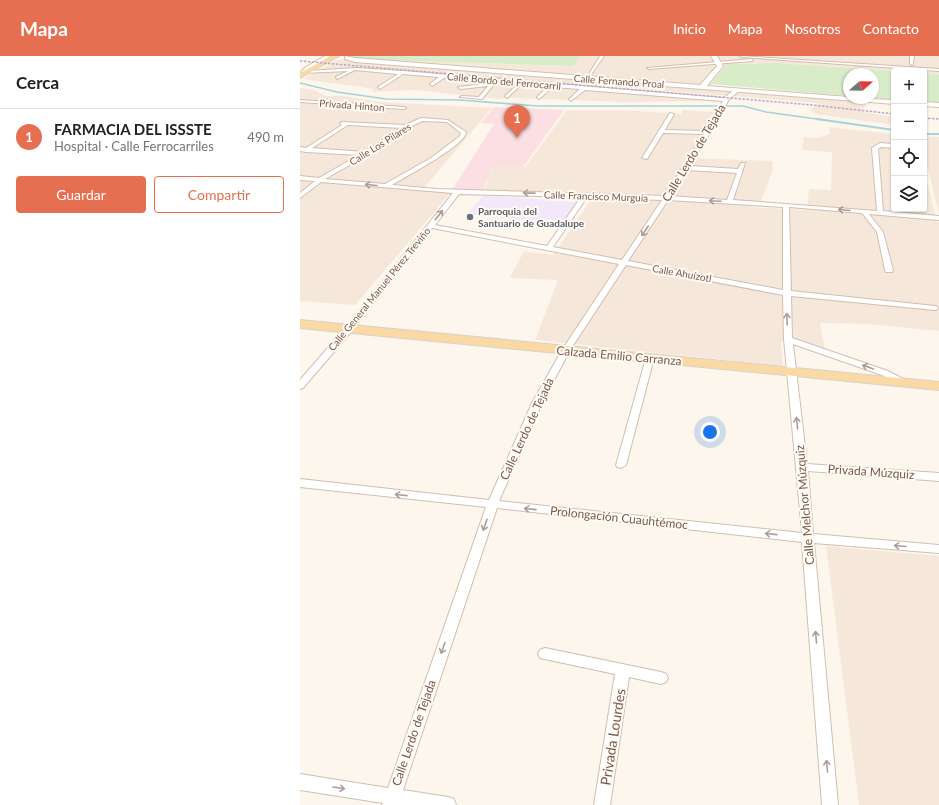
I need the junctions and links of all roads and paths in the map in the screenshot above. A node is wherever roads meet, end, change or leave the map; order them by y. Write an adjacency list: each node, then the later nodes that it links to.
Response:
1 (328, 56): 18 (street)
2 (336, 56): 18 (main road)
3 (348, 56): 21 (street, Calle Fernando Proal)
4 (602, 56): 21 (street)
5 (714, 56): 10 (street)
6 (742, 56): 8 (street)
7 (912, 56): 12 (street)
8 (771, 57): 9 (street); 10 (street)
9 (810, 59): 11 (street)
10 (720, 63): 14 (street); 28 (street)
11 (871, 63): 12 (street); 16 (street)
12 (912, 64): 13 (street)
13 (939, 65)
14 (650, 68)
15 (356, 69): 17 (street, Calle Bordo del Ferrocarril); 18 (street, Calle Bordo del Ferrocarril); 20 (street)
16 (939, 70)
17 (403, 72): 19 (street, Calle Bordo del Ferrocarril); 29 (street)
18 (303, 75)
19 (443, 76): 22 (street, Calle Bordo del Ferrocarril); 25 (street)
20 (337, 78)
21 (587, 78): 28 (street, Calle Fernando Proal)
22 (513, 82): 23 (street, Calle Bordo del Ferrocarril); 24 (street)
23 (521, 83): 26 (street, Calle Bordo del Ferrocarril); 33 (street)
24 (493, 84): 27 (street); 27 (street)
25 (432, 85)
26 (552, 85): 31 (street, Calle Bordo del Ferrocarril); 34 (street)
27 (471, 87): 30 (street)
28 (702, 87): 32 (street, Calle Fernando Proal)
29 (380, 88)
30 (460, 88)
31 (584, 88): 35 (street); 37 (street, Calle Bordo del Ferrocarril)
32 (737, 90): 37 (street, Calle Lerdo de Tejada); 38 (street, Calle Fernando Proal)
33 (506, 97)
34 (539, 98)
35 (571, 100)
36 (300, 101): 41 (street, Privada Hinton)
37 (725, 102): 47 (street, Calle Lerdo de Tejada)
38 (891, 102)
39 (927, 104): 40 (street)
40 (939, 105)
41 (404, 108)
42 (672, 114): 46 (street)
43 (342, 123): 44 (street)
44 (348, 123): 45 (street); 49 (street)
45 (406, 127): 50 (street, Calle Los Pilares); 57 (street, Calle Los Pilares)
46 (662, 131): 47 (street); 51 (street)
47 (707, 133): 53 (street, Calle Lerdo de Tejada)
48 (891, 146): 65 (street)
49 (303, 150): 50 (street)
50 (366, 154): 56 (street, Calle Los Pilares)
51 (645, 158)
52 (743, 164): 54 (street)
53 (686, 168): 54 (street); 61 (street, Calle Lerdo de Tejada)
54 (739, 171): 62 (street)
55 (300, 178): 56 (street, Calle Francisco Murguía)
56 (319, 180): 57 (street, Calle Francisco Murguía, one-way to 56); 60 (street, Calle Los Pilares)
57 (386, 186): 58 (street, Calle Francisco Murguía)
58 (458, 191): 59 (street, Calle Francisco Murguía, one-way to 58); 67 (street, Calle General Manuel Pérez Treviño, one-way to 58)
59 (586, 194): 61 (street, Calle Francisco Murguía); 68 (street)
60 (300, 196)
61 (666, 198): 62 (street, Calle Francisco Murguía, one-way to 61); 69 (street, Calle Lerdo de Tejada, one-way to 69)
62 (728, 202): 63 (street, Calle Francisco Murguía)
63 (786, 205): 64 (street, Calle Francisco Murguía, one-way to 63); 71 (street, Calle Melchor Múzquiz)
64 (864, 212): 65 (street, Calle Francisco Murguía); 70 (street)
65 (880, 213): 66 (street, Calle Francisco Murguía)
66 (939, 218)
67 (430, 226): 68 (street, Calle Ahuízotl); 74 (street, Calle General Manuel Pérez Treviño)
68 (548, 249): 69 (street, Calle Ahuízotl)
69 (625, 263): 71 (street, Calle Ahuízotl); 76 (street, Calle Lerdo de Tejada)
70 (889, 270)
71 (786, 293): 72 (street, Calle Ahuízotl); 75 (street, Calle Melchor Múzquiz, one-way to 71)
72 (935, 308)
73 (300, 324): 74 (main road, Calzada Emilio Carranza)
74 (348, 330): 76 (main road, Calzada Emilio Carranza); 80 (street, Calle General Manuel Pérez Treviño)
75 (788, 339): 78 (street, Calle Melchor Múzquiz); 79 (street, one-way to 75)
76 (566, 350): 77 (main road, Calzada Emilio Carranza); 86 (street, Calle Lerdo de Tejada)
77 (650, 358): 78 (main road, Calzada Emilio Carranza); 82 (street)
78 (791, 372): 79 (main road, Calzada Emilio Carranza); 83 (street, Calle Melchor Múzquiz, one-way to 78)
79 (904, 382): 81 (main road, Calzada Emilio Carranza)
80 (300, 386)
81 (939, 386)
82 (621, 465)
83 (802, 467): 84 (street, Privada Múzquiz); 87 (street, Calle Melchor Múzquiz)
84 (939, 477)
85 (300, 483): 86 (street, Prolongación Cuauhtémoc, one-way to 85)
86 (492, 505): 87 (street, Prolongación Cuauhtémoc, one-way to 86); 93 (street, Calle Lerdo de Tejada, one-way to 93)
87 (807, 538): 88 (street, Prolongación Cuauhtémoc, one-way to 87); 96 (street, Calle Melchor Múzquiz, one-way to 87)
88 (939, 549)
89 (545, 654): 90 (street)
90 (624, 669): 91 (street); 95 (street, Privada Lourdes)
91 (661, 678)
92 (300, 782): 93 (street, one-way to 93)
93 (391, 800): 94 (street)
94 (448, 805)
95 (602, 805)
96 (830, 805)

